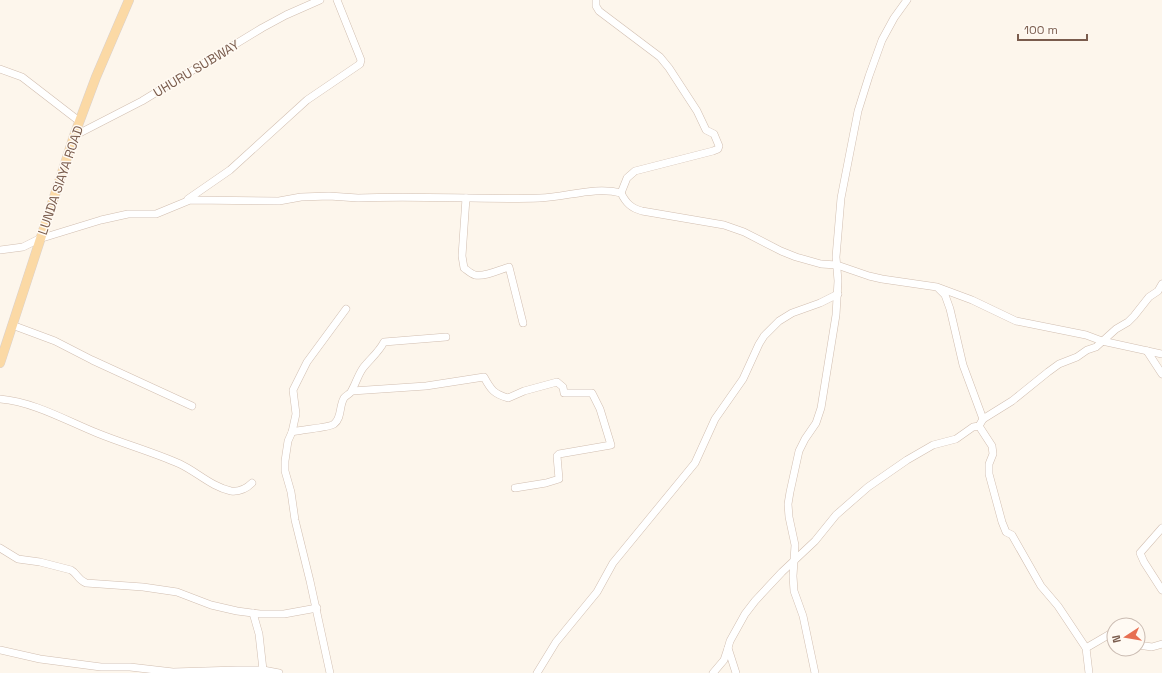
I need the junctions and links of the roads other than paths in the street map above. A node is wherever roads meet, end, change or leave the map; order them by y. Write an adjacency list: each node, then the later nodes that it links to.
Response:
1 (129, 0): 7 (main road, LUNDA SIAYA ROAD)
2 (320, 0): 8 (street, UHURU SUBWAY)
3 (337, 0): 11 (street)
4 (596, 0): 9 (street)
5 (907, 0): 14 (street)
6 (0, 69): 7 (street)
7 (79, 121): 8 (main road, LUNDA SIAYA ROAD)
8 (74, 136): 12 (main road, LUNDA SIAYA ROAD)
9 (621, 193): 10 (street); 14 (street)
10 (466, 198): 11 (street); 19 (street)
11 (186, 200): 12 (street)
12 (39, 239): 13 (street); 20 (main road, LUNDA SIAYA ROAD)
13 (0, 250)
14 (837, 265): 16 (street); 17 (street)
15 (1162, 284): 22 (street)
16 (937, 288): 22 (street); 30 (street)
17 (838, 294): 37 (street); 51 (street)
18 (346, 309): 32 (street)
19 (523, 323)
20 (12, 325): 25 (main road, LUNDA SIAYA ROAD); 29 (street)
21 (446, 337): 27 (street)
22 (1102, 341): 23 (street); 30 (street)
23 (1147, 351): 24 (street); 26 (street)
24 (1162, 354)
25 (0, 363)
26 (1162, 374)
27 (352, 391): 32 (street); 34 (street)
28 (0, 399): 33 (street)
29 (192, 406)
30 (983, 419): 31 (street)
31 (979, 426): 37 (street); 45 (street)
32 (292, 432): 39 (street)
33 (252, 483)
34 (515, 488)
35 (1162, 528): 38 (street)
36 (0, 548): 40 (street)
37 (794, 560): 44 (street); 54 (street)
38 (1162, 590)
39 (317, 608): 40 (street); 50 (street)
40 (253, 613): 48 (street)
41 (1106, 636): 45 (street)
42 (1162, 644): 43 (street)
43 (1146, 646)
44 (728, 648): 52 (street); 53 (street)
45 (1086, 648): 55 (street)
46 (0, 650): 47 (street)
47 (127, 670): 48 (street)
48 (266, 672): 49 (street)
49 (279, 673)
50 (330, 673)
51 (537, 673)
52 (713, 673)
53 (736, 673)
54 (815, 673)
55 (1089, 673)

